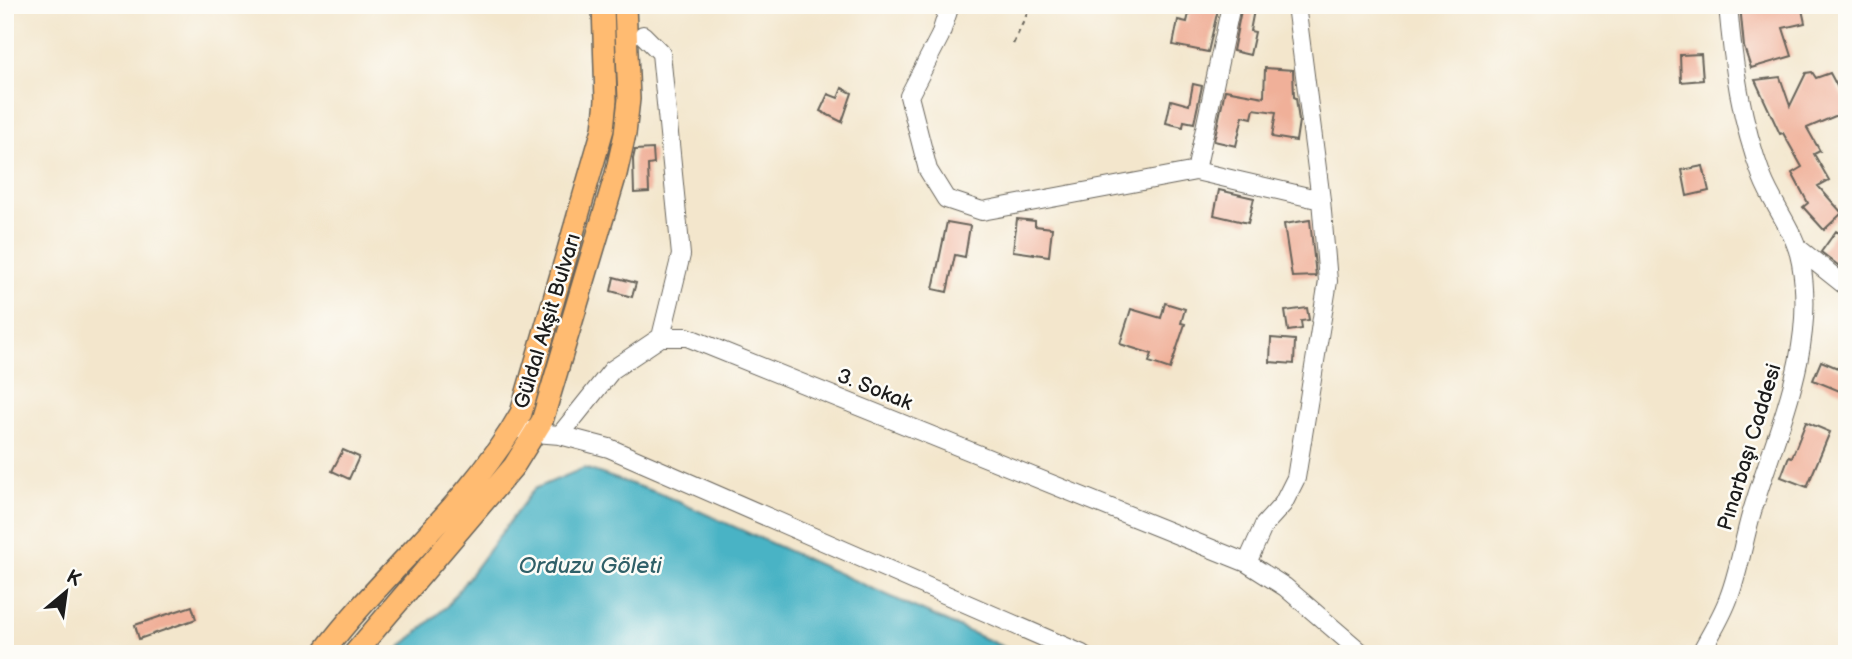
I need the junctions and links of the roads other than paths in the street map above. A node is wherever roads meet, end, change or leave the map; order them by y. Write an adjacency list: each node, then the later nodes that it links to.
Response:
1 (603, 5): 13 (main road, Güldal Akşit Bulvarı)
2 (625, 5): 14 (main road, Güldal Akşit Bulvarı)
3 (950, 5): 8 (street)
4 (1231, 5): 8 (street)
5 (1296, 5): 9 (street)
6 (1728, 5): 10 (street, Pınarbaşı Caddesi)
7 (643, 35): 12 (street)
8 (1196, 171): 9 (street)
9 (1321, 200): 16 (street)
10 (1798, 248): 11 (street); 21 (street, Pınarbaşı Caddesi)
11 (1847, 287)
12 (661, 337): 15 (street); 16 (street, 3. Sokak)
13 (513, 427): 14 (street); 17 (main road, Güldal Akşit Bulvarı)
14 (536, 433): 15 (street); 18 (main road, Güldal Akşit Bulvarı)
15 (560, 435): 19 (street)
16 (1247, 563): 20 (street, 3. Sokak)
17 (322, 654)
18 (354, 654)
19 (1082, 654)
20 (1363, 654)
21 (1700, 654)

